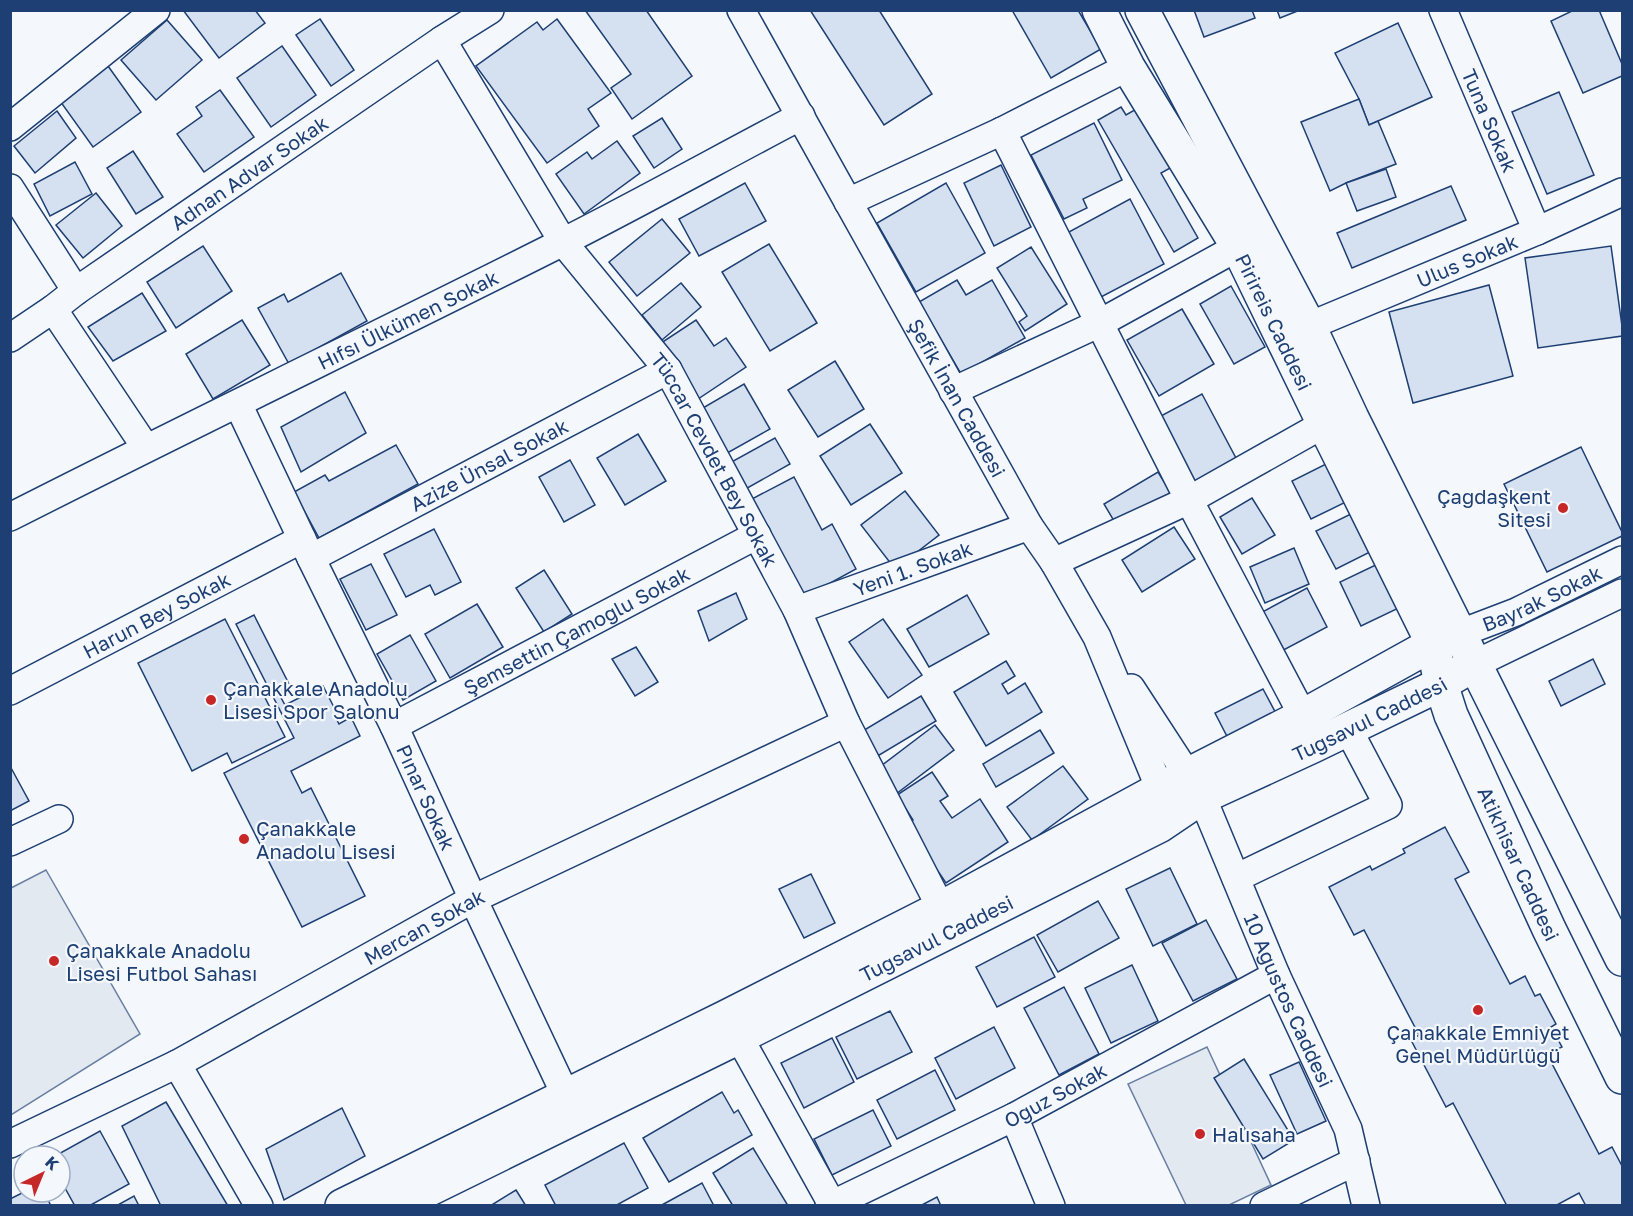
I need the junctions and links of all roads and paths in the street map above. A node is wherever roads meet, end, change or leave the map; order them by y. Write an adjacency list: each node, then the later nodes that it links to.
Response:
1 (156, 10): 10 (street)
2 (741, 10): 9 (street, Şefik İnan Caddesi)
3 (1099, 10): 8 (main road, Pirireis Caddesi)
4 (1142, 10): 21 (main road, Pirireis Caddesi)
5 (1443, 10): 15 (street, Tuna Sokak)
6 (490, 11): 7 (street, Adnan Advar Sokak)
7 (442, 40): 16 (street, Tüccar Cevdet Bey Sokak); 18 (street, Adnan Advar Sokak)
8 (1128, 67): 11 (street); 17 (main road, Pirireis Caddesi)
9 (801, 116): 14 (street, Şefik İnan Caddesi); 16 (street, Hıfsı Ülkümen Sokak)
10 (10, 127)
11 (1002, 130): 14 (street); 20 (street)
12 (10, 188): 18 (street)
13 (1623, 192): 15 (street, Ulus Sokak)
14 (848, 202): 24 (street, Şefik İnan Caddesi)
15 (1537, 231): 21 (street, Ulus Sokak)
16 (563, 242): 23 (street, Tüccar Cevdet Bey Sokak); 25 (street, Hıfsı Ülkümen Sokak)
17 (1238, 247): 20 (street); 26 (main road, Pirireis Caddesi)
18 (75, 291): 19 (street, Adnan Advar Sokak)
19 (53, 309): 22 (street, Adnan Advar Sokak); 27 (street)
20 (1100, 323): 24 (street); 28 (street)
21 (1309, 326): 37 (main road, Pirireis Caddesi)
22 (10, 338)
23 (668, 370): 31 (street, Tüccar Cevdet Bey Sokak); 32 (street, Azize Ünsal Sokak)
24 (953, 392): 30 (street, Şefik İnan Caddesi)
25 (238, 404): 27 (street, Hıfsı Ülkümen Sokak); 32 (street, Pınar Sokak)
26 (1324, 424): 28 (street); 37 (main road, Pirireis Caddesi)
27 (146, 448): 29 (street, Hıfsı Ülkümen Sokak)
28 (1189, 500): 34 (street); 41 (street)
29 (10, 517)
30 (1029, 526): 34 (street, Şefik İnan Caddesi); 36 (street, Yeni 1. Sokak)
31 (757, 535): 36 (street, Tüccar Cevdet Bey Sokak); 43 (street, Şemsettin Çamoğlu Sokak)
32 (306, 549): 40 (street, Harun Bey Sokak); 43 (street, Pınar Sokak)
33 (1623, 560): 37 (street, Bayrak Sokak)
34 (1054, 562): 45 (street, Şefik İnan Caddesi)
35 (1623, 593): 38 (street, Bayrak Sokak)
36 (797, 610): 42 (street, Tüccar Cevdet Bey Sokak)
37 (1447, 639): 38 (main road); 39 (main road, Atikhisar Caddesi); 41 (main road)
38 (1475, 664): 39 (main road, Tuğsavul Caddesi); 51 (main road)
39 (1441, 684): 44 (main road, Tuğsavul Caddesi); 55 (main road, Atikhisar Caddesi)
40 (10, 691)
41 (1303, 716): 45 (main road)
42 (846, 723): 49 (street, Mercan Sokak); 50 (street, Tüccar Cevdet Bey Sokak)
43 (394, 726): 49 (street, Pınar Sokak)
44 (1348, 729): 45 (main road, Tuğsavul Caddesi); 48 (street)
45 (1184, 787): 48 (street, 10 Ağustos Caddesi); 50 (main road); 53 (main road, Tuğsavul Caddesi)
46 (59, 819): 47 (street)
47 (10, 842)
48 (1236, 878): 52 (street, 10 Ağustos Caddesi)
49 (473, 899): 54 (street, Mercan Sokak); 56 (street, Pınar Sokak)
50 (941, 908): 56 (main road)
51 (1623, 958)
52 (1276, 975): 57 (street, Oğuz Sokak); 59 (street, 10 Ağustos Caddesi)
53 (739, 1037): 60 (street); 63 (main road, Tuğsavul Caddesi)
54 (177, 1064): 58 (street, Mercan Sokak); 61 (street)
55 (1623, 1077)
56 (566, 1096): 62 (main road)
57 (1014, 1117): 60 (street, Oğuz Sokak); 64 (street)
58 (10, 1144)
59 (1356, 1161): 65 (street); 66 (street, 10 Ağustos Caddesi)
60 (832, 1205)
61 (259, 1206)
62 (342, 1206)
63 (395, 1206)
64 (1051, 1206)
65 (1264, 1206)
66 (1366, 1206)

